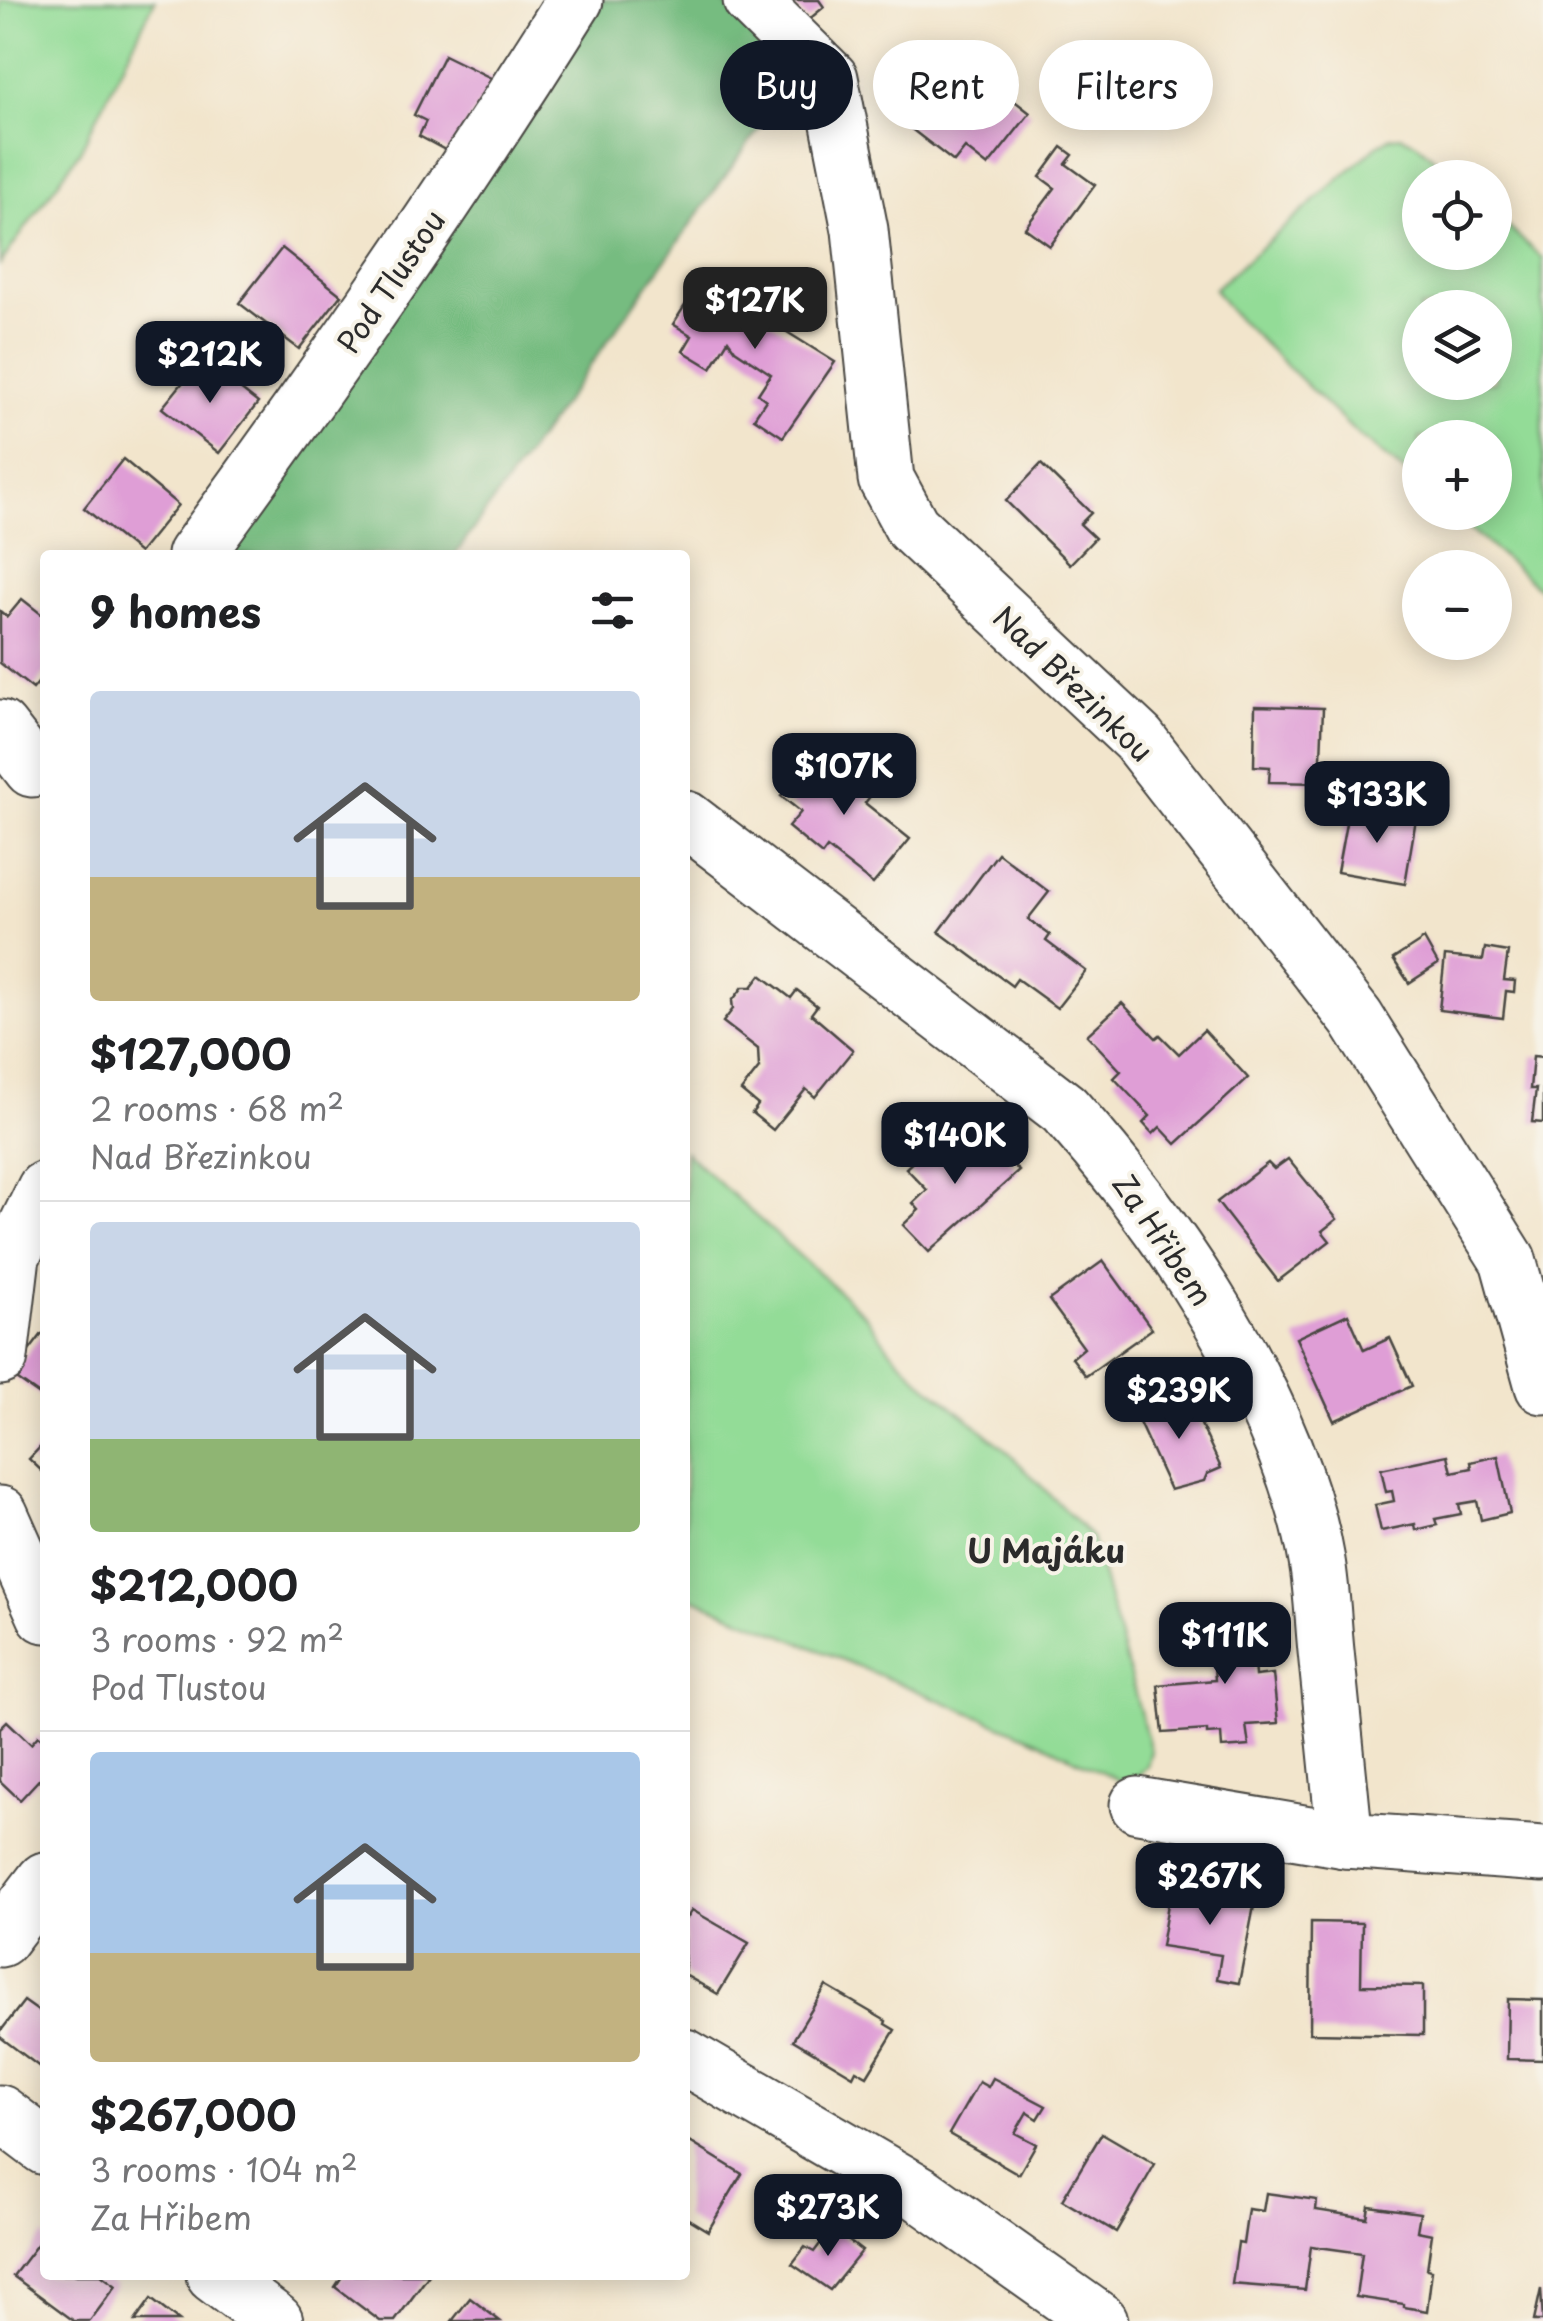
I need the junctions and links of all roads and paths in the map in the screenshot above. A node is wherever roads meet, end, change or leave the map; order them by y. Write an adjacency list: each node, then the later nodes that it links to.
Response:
1 (575, 0): 3 (street, Pod Tlustou)
2 (751, 0): 7 (street, Nad Březinkou)
3 (199, 550)
4 (690, 822): 11 (street, Za Hřibem)
5 (40, 1199): 6 (street)
6 (0, 1356)
7 (1543, 1386)
8 (0, 1514): 9 (street)
9 (40, 1604)
10 (1138, 1805): 11 (street)
11 (1346, 1840): 12 (street)
12 (1543, 1854)
13 (40, 1887): 14 (street)
14 (0, 1940)
15 (690, 2060): 20 (street)
16 (0, 2112): 17 (street)
17 (40, 2143)
18 (221, 2280): 19 (street)
19 (275, 2321)
20 (1100, 2321)

